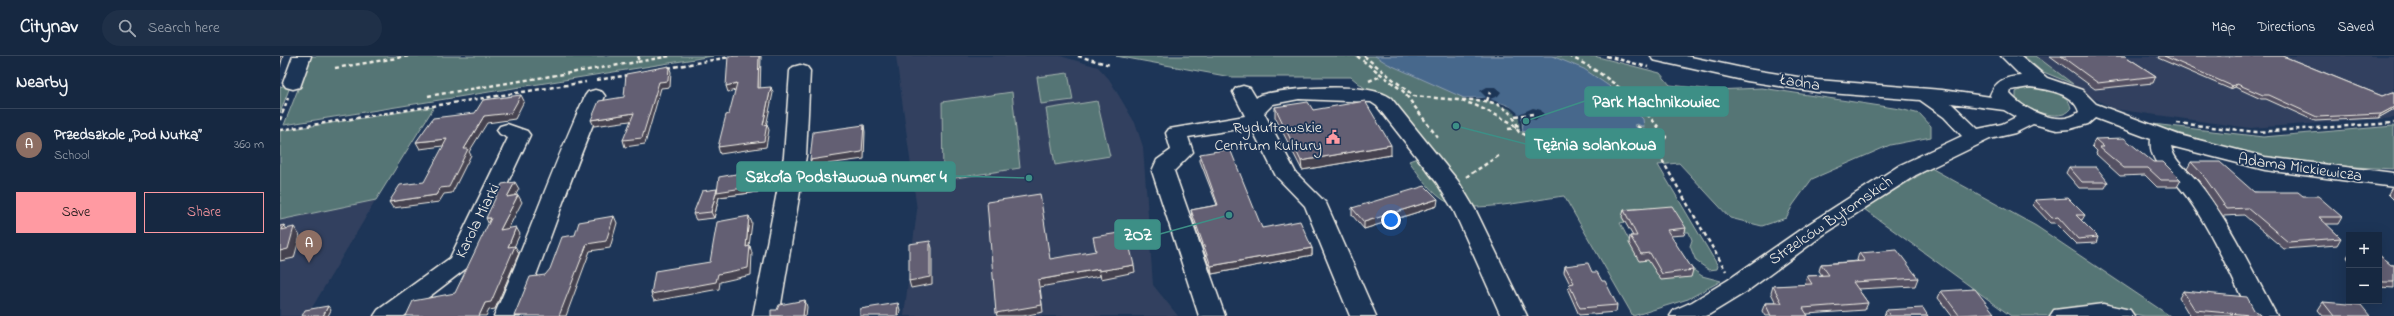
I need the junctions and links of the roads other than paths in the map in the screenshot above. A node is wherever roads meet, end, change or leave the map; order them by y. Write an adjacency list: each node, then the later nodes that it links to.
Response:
1 (302, 56): 6 (street)
2 (1660, 56): 10 (street, Ładna)
3 (1997, 56): 11 (street)
4 (2010, 56): 7 (street)
5 (800, 71): 22 (street)
6 (293, 82)
7 (2040, 82): 11 (street, Ładna); 12 (street)
8 (1243, 92): 13 (street)
9 (595, 96): 21 (street)
10 (1934, 96): 11 (street, Ładna); 17 (street)
11 (2008, 96): 14 (street); 17 (street, Strzelców Bytomskich)
12 (2085, 115): 14 (street); 16 (street, Adama Mickiewicza)
13 (1256, 116): 23 (street); 24 (street); 25 (street)
14 (2032, 117): 17 (street, Strzelców Bytomskich)
15 (507, 130): 20 (street, Karola Miarki)
16 (2167, 130): 18 (street, Adama Mickiewicza); 28 (street)
17 (1980, 136): 19 (street, Strzelców Bytomskich)
18 (2394, 180)
19 (1687, 315)
20 (387, 316)
21 (507, 316)
22 (766, 316)
23 (1212, 316)
24 (1363, 316)
25 (1514, 316)
26 (2063, 316): 27 (street)
27 (2121, 316)
28 (2264, 316)

